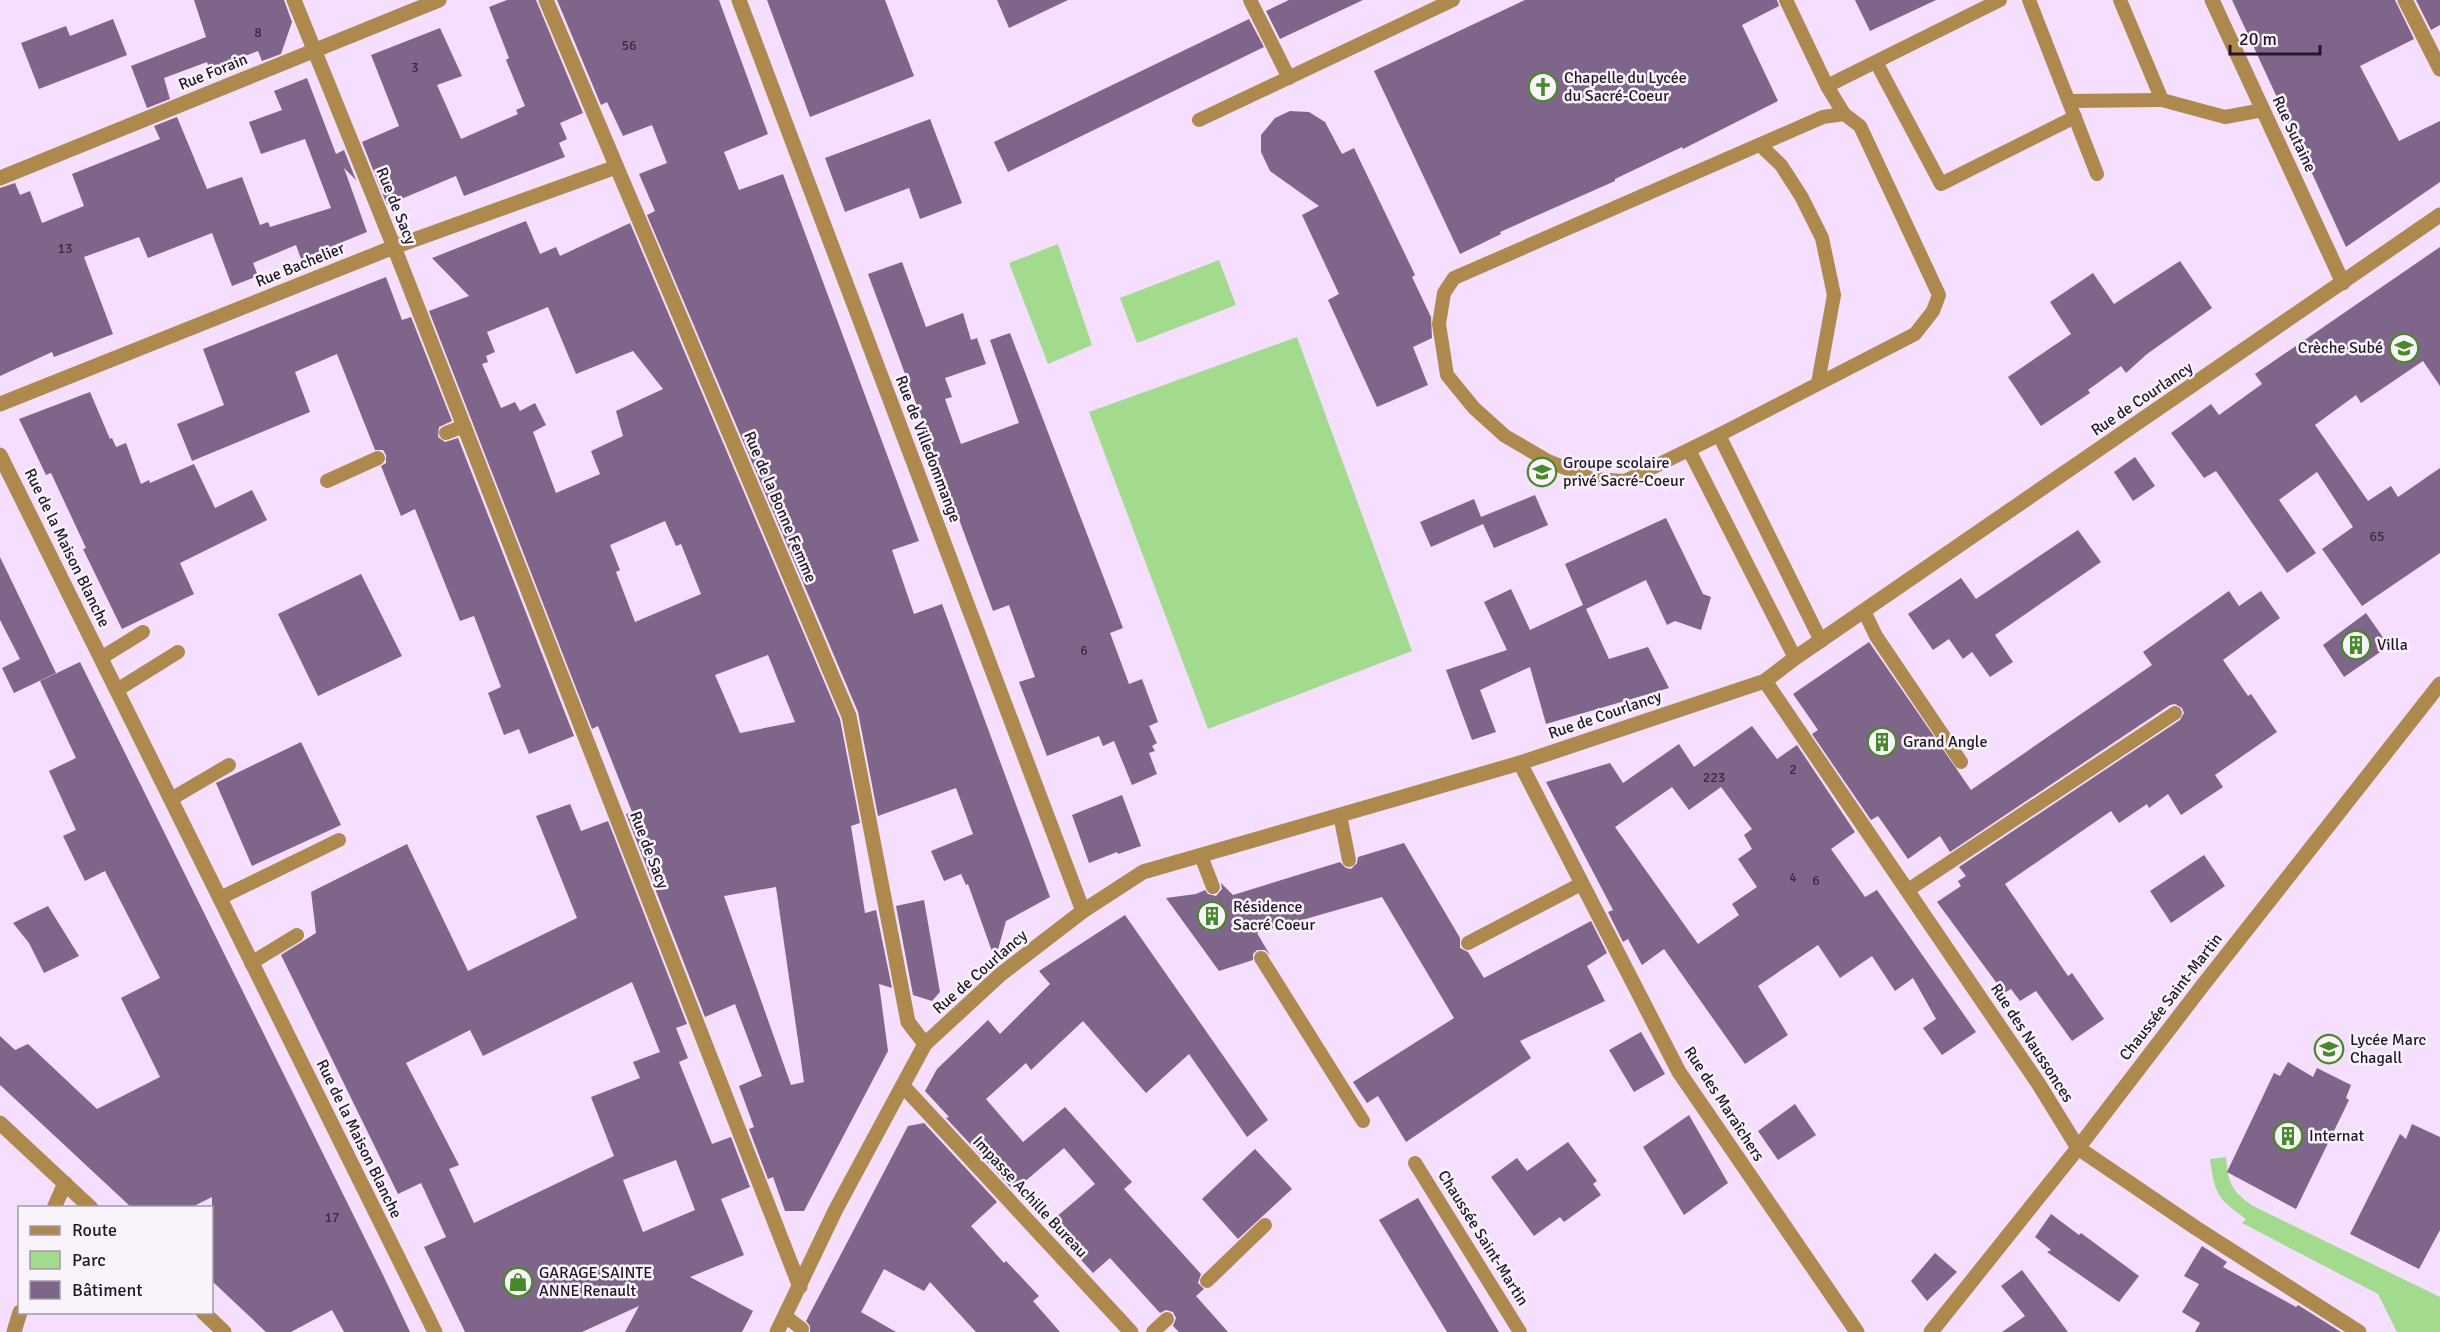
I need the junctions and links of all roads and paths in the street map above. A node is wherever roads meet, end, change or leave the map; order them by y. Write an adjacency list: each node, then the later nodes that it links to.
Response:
1 (294, 0): 13 (street, Rue de Sacy)
2 (440, 0): 13 (street, Rue Forain)
3 (546, 0): 25 (street, Rue de la Bonne Femme)
4 (739, 0): 62 (street, Rue de Villedommange)
5 (1250, 0): 16 (lane)
6 (1453, 0): 16 (lane)
7 (1786, 0): 17 (lane)
8 (2000, 0): 14 (lane)
9 (2029, 0): 19 (lane)
10 (2120, 0): 18 (lane)
11 (2212, 0): 20 (street, Rue Sutaine)
12 (2405, 0): 15 (street)
13 (314, 51): 27 (street, Rue Forain); 29 (street, Rue de Sacy)
14 (1876, 62): 17 (lane); 22 (lane)
15 (2440, 69)
16 (1289, 78): 23 (lane)
17 (1827, 86): 21 (lane)
18 (2162, 100): 19 (lane); 20 (lane)
19 (2069, 101): 22 (lane)
20 (2263, 110): 30 (street, Rue Sutaine)
21 (1844, 114): 24 (lane); 31 (lane)
22 (2075, 117): 26 (lane)
23 (1199, 120)
24 (1760, 146): 31 (lane); 36 (lane)
25 (616, 167): 29 (street, Rue Bachelier); 67 (street, Rue de la Bonne Femme)
26 (2097, 174)
27 (0, 177)
28 (2440, 216): 30 (street, Rue de Courlancy)
29 (394, 247): 32 (street, Rue Bachelier); 33 (street, Rue de Sacy)
30 (2343, 283): 40 (street, Rue de Courlancy)
31 (1818, 384): 35 (lane)
32 (0, 404)
33 (464, 426): 34 (lane); 78 (street, Rue de Sacy)
34 (446, 433)
35 (1719, 435): 36 (lane); 42 (lane)
36 (1689, 450): 45 (lane)
37 (0, 455): 44 (street, Rue de la Maison Blanche)
38 (378, 458): 39 (lane)
39 (327, 481)
40 (1864, 611): 42 (street, Rue de Courlancy); 50 (lane)
41 (143, 632): 44 (lane, Rue de la Maison Blanche)
42 (1821, 641): 45 (street, Rue de Courlancy)
43 (178, 652): 48 (lane)
44 (101, 658): 48 (street, Rue de la Maison Blanche)
45 (1796, 658): 46 (street, Rue de Courlancy)
46 (1766, 681): 51 (street, Rue de Courlancy); 60 (street, Rue des Naussonces)
47 (2440, 684): 71 (street, Chaussée Saint-Martin)
48 (117, 690): 53 (street, Rue de la Maison Blanche)
49 (2175, 713): 60 (lane)
50 (1961, 762)
51 (1520, 763): 54 (street, Rue de Courlancy); 58 (street, Rue des Maraîchers)
52 (229, 765): 53 (lane)
53 (171, 799): 61 (street, Rue de la Maison Blanche)
54 (1340, 815): 56 (street, Rue de Courlancy); 57 (lane)
55 (339, 840): 61 (lane)
56 (1201, 855): 59 (lane); 62 (street, Rue de Courlancy)
57 (1349, 860)
58 (1581, 884): 64 (lane); 91 (street, Rue des Maraîchers)
59 (1213, 887)
60 (1908, 890): 71 (street, Rue des Naussonces)
61 (220, 898): 66 (street, Rue de la Maison Blanche)
62 (1083, 911): 67 (street, Rue de Courlancy)
63 (297, 935): 66 (lane)
64 (1468, 943)
65 (1261, 958): 69 (lane)
66 (251, 963): 86 (street, Rue de la Maison Blanche)
67 (925, 1044): 68 (street, Rue de Courlancy)
68 (903, 1086): 78 (street, Rue de Courlancy); 88 (street, Impasse Achille Bureau)
69 (1363, 1121)
70 (0, 1123): 73 (street)
71 (2078, 1148): 92 (street, Chaussée Saint-Martin); 93 (street, Rue des Naussonces)
72 (1415, 1163): 90 (lane, Chaussée Saint-Martin)
73 (65, 1184): 74 (street); 75 (street)
74 (55, 1206)
75 (89, 1206)
76 (1265, 1225): 77 (lane)
77 (1207, 1281)
78 (800, 1287): 81 (street, Rue de Courlancy)
79 (19, 1314): 84 (street)
80 (205, 1314): 85 (street)
81 (785, 1316): 83 (lane); 87 (street, Rue de Courlancy)
82 (1167, 1319): 89 (lane)
83 (802, 1329)
84 (14, 1332)
85 (224, 1332)
86 (435, 1332)
87 (777, 1332)
88 (1131, 1332)
89 (1153, 1332)
90 (1520, 1332)
91 (1857, 1332)
92 (1931, 1332)
93 (2359, 1332)

